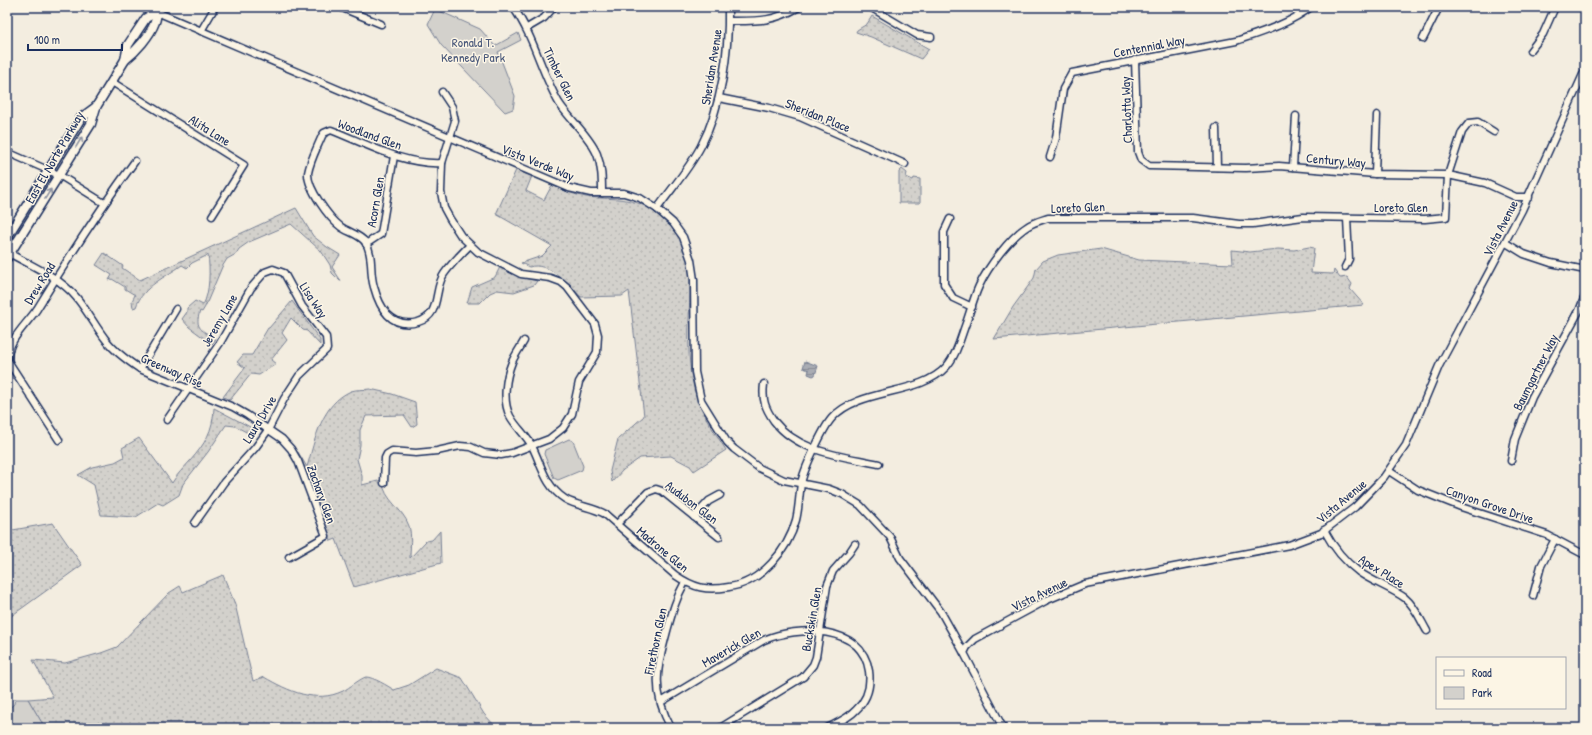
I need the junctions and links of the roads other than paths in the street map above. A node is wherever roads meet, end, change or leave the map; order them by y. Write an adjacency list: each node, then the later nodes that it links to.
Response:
1 (216, 7): 15 (street)
2 (340, 7): 13 (street)
3 (513, 7): 14 (street, Timber Glen)
4 (554, 7): 14 (street)
5 (728, 7): 12 (street, Sheridan Avenue)
6 (799, 7): 12 (street)
7 (870, 7): 16 (street)
8 (1311, 7): 19 (street, Centennial Way)
9 (1439, 7): 17 (street)
10 (1555, 7): 18 (street)
11 (158, 9): 15 (street, Vista Verde Way); 21 (main road, East El Norte Parkway)
12 (729, 21): 23 (street, Sheridan Avenue)
13 (381, 24)
14 (527, 28): 43 (street, Timber Glen)
15 (201, 31): 29 (street, Vista Verde Way)
16 (931, 37)
17 (1423, 39)
18 (1530, 51)
19 (1135, 60): 32 (street, Centennial Way); 33 (street, Charlotta Way)
20 (1585, 70): 44 (street, Vista Avenue)
21 (112, 82): 24 (main road, East El Norte Parkway); 47 (street, Alita Lane)
22 (442, 92): 29 (street)
23 (719, 98): 36 (street, Sheridan Place); 46 (street, Sheridan Avenue)
24 (96, 107): 39 (main road, East El Norte Parkway); 41 (main road, East El Norte Parkway, one-way to 24)
25 (1377, 115): 40 (street)
26 (1296, 116): 38 (street)
27 (1216, 128): 37 (street)
28 (1494, 132): 42 (street)
29 (449, 137): 35 (street); 43 (street, Vista Verde Way)
30 (7, 152): 39 (street)
31 (394, 156): 35 (street, Woodland Glen); 52 (street, Acorn Glen); 52 (street, Woodland Glen)
32 (1050, 157)
33 (1141, 160): 37 (street, Century Way)
34 (135, 161): 45 (street, Drew Road)
35 (442, 163): 53 (street)
36 (905, 164)
37 (1217, 167): 38 (street, Century Way)
38 (1293, 167): 40 (street, Century Way)
39 (49, 170): 41 (street); 50 (main road, East El Norte Parkway)
40 (1374, 174): 42 (street, Century Way)
41 (59, 175): 45 (street); 54 (main road, East El Norte Parkway, one-way to 41)
42 (1448, 175): 44 (street, Century Way); 48 (street, Loreto Glen)
43 (602, 193): 46 (street, Vista Verde Way)
44 (1528, 197): 51 (street, Vista Avenue)
45 (104, 203): 58 (street, Drew Road)
46 (657, 209): 76 (street, Vista Verde Way)
47 (212, 216)
48 (1347, 218): 55 (street); 60 (street, Loreto Glen)
49 (950, 219): 60 (street)
50 (7, 237)
51 (1506, 243): 57 (street); 74 (street, Vista Avenue)
52 (366, 244): 53 (street)
53 (470, 245): 70 (street)
54 (8, 255): 58 (street, Greenway Rise)
55 (1345, 268)
56 (276, 270): 63 (street, Lisa Way); 66 (street, Jeremy Lane)
57 (1585, 270)
58 (55, 279): 64 (street, Greenway Rise); 69 (street, Drew Road)
59 (1585, 296): 72 (street, Baumgartner Way)
60 (972, 307): 71 (street, Loreto Glen)
61 (176, 309): 64 (street)
62 (524, 341): 70 (street, Madrone Glen)
63 (328, 346): 68 (street, Laura Drive)
64 (140, 370): 66 (street, Greenway Rise)
65 (764, 384): 71 (street)
66 (188, 390): 67 (street, Jeremy Lane); 68 (street, Greenway Rise)
67 (166, 420)
68 (268, 430): 79 (street, Laura Drive); 86 (street, Zachary Glen)
69 (59, 440)
70 (532, 446): 75 (street); 80 (street, Madrone Glen)
71 (815, 449): 73 (street); 76 (street, Loreto Glen)
72 (1511, 461)
73 (879, 464)
74 (1389, 471): 81 (street, Vista Avenue); 83 (street, Canyon Grove Drive)
75 (384, 483)
76 (801, 483): 87 (street, Madrone Glen); 91 (street, Vista Verde Way)
77 (720, 495): 78 (street)
78 (694, 517): 80 (street, Audubon Glen); 82 (street, Audubon Glen)
79 (196, 523)
80 (617, 524): 87 (street, Madrone Glen)
81 (1324, 530): 89 (street, Apex Place); 91 (street, Vista Avenue)
82 (719, 537)
83 (1555, 539): 85 (street, Canyon Grove Drive); 88 (street)
84 (855, 544): 90 (street, Buckskin Glen)
85 (1585, 554)
86 (289, 557)
87 (685, 582): 92 (street, Firethorn Glen)
88 (1533, 596)
89 (1427, 631)
90 (820, 632): 92 (street, Maverick Glen); 94 (street, Buckskin Glen); 95 (street)
91 (964, 654): 96 (street)
92 (660, 702): 93 (street, Firethorn Glen)
93 (671, 728)
94 (720, 728)
95 (827, 728)
96 (1003, 728)

